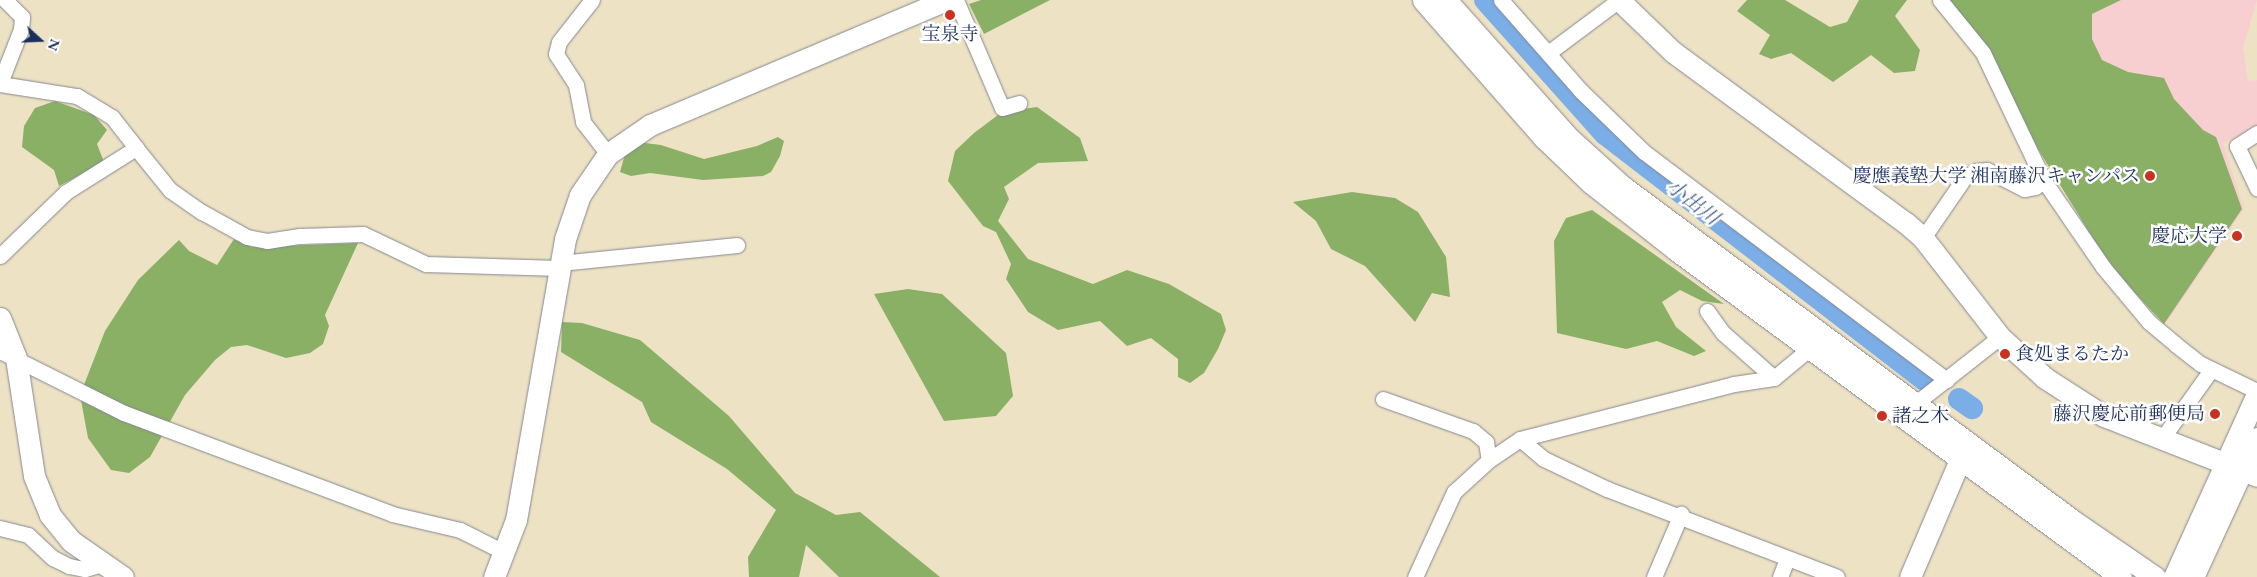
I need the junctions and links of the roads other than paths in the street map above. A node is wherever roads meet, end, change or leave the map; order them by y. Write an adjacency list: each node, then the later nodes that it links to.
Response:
1 (5, 0): 11 (street)
2 (592, 0): 15 (street)
3 (946, 0): 15 (street)
4 (956, 0): 12 (street)
5 (1423, 0): 25 (street)
6 (1446, 0): 32 (street)
7 (1501, 0): 10 (street)
8 (1619, 0): 10 (street); 18 (street)
9 (1940, 0): 16 (street)
10 (1548, 54): 29 (street)
11 (0, 84): 14 (street)
12 (1019, 103)
13 (2257, 133): 17 (street)
14 (136, 148): 20 (street); 21 (street)
15 (608, 154): 21 (street)
16 (2044, 181): 18 (street); 27 (street)
17 (2257, 188)
18 (1923, 238): 24 (street)
19 (737, 245): 21 (street)
20 (0, 256)
21 (559, 266): 41 (street)
22 (1707, 311): 28 (street)
23 (0, 318): 26 (street)
24 (2000, 337): 29 (street); 35 (street)
25 (1809, 349): 28 (street); 36 (street)
26 (8, 355): 41 (street); 43 (street)
27 (2211, 370): 30 (street); 35 (street)
28 (1774, 378): 34 (street)
29 (1947, 380): 32 (street)
30 (2257, 392): 38 (street)
31 (1383, 399): 37 (street)
32 (1916, 403): 36 (street)
33 (2257, 438): 38 (street)
34 (1520, 439): 37 (street); 39 (street)
35 (2161, 440): 38 (street)
36 (1964, 449): 50 (street); 51 (street); 52 (street)
37 (1489, 460): 46 (street)
38 (2241, 470): 53 (street); 54 (street)
39 (1680, 514): 42 (street); 47 (street)
40 (0, 528): 43 (street)
41 (506, 553): 45 (street)
42 (1787, 558): 48 (street); 49 (street)
43 (102, 564): 44 (street)
44 (122, 577)
45 (494, 577)
46 (1415, 577)
47 (1654, 577)
48 (1780, 577)
49 (1838, 577)
50 (1910, 577)
51 (2121, 577)
52 (2154, 577)
53 (2174, 577)
54 (2194, 577)

